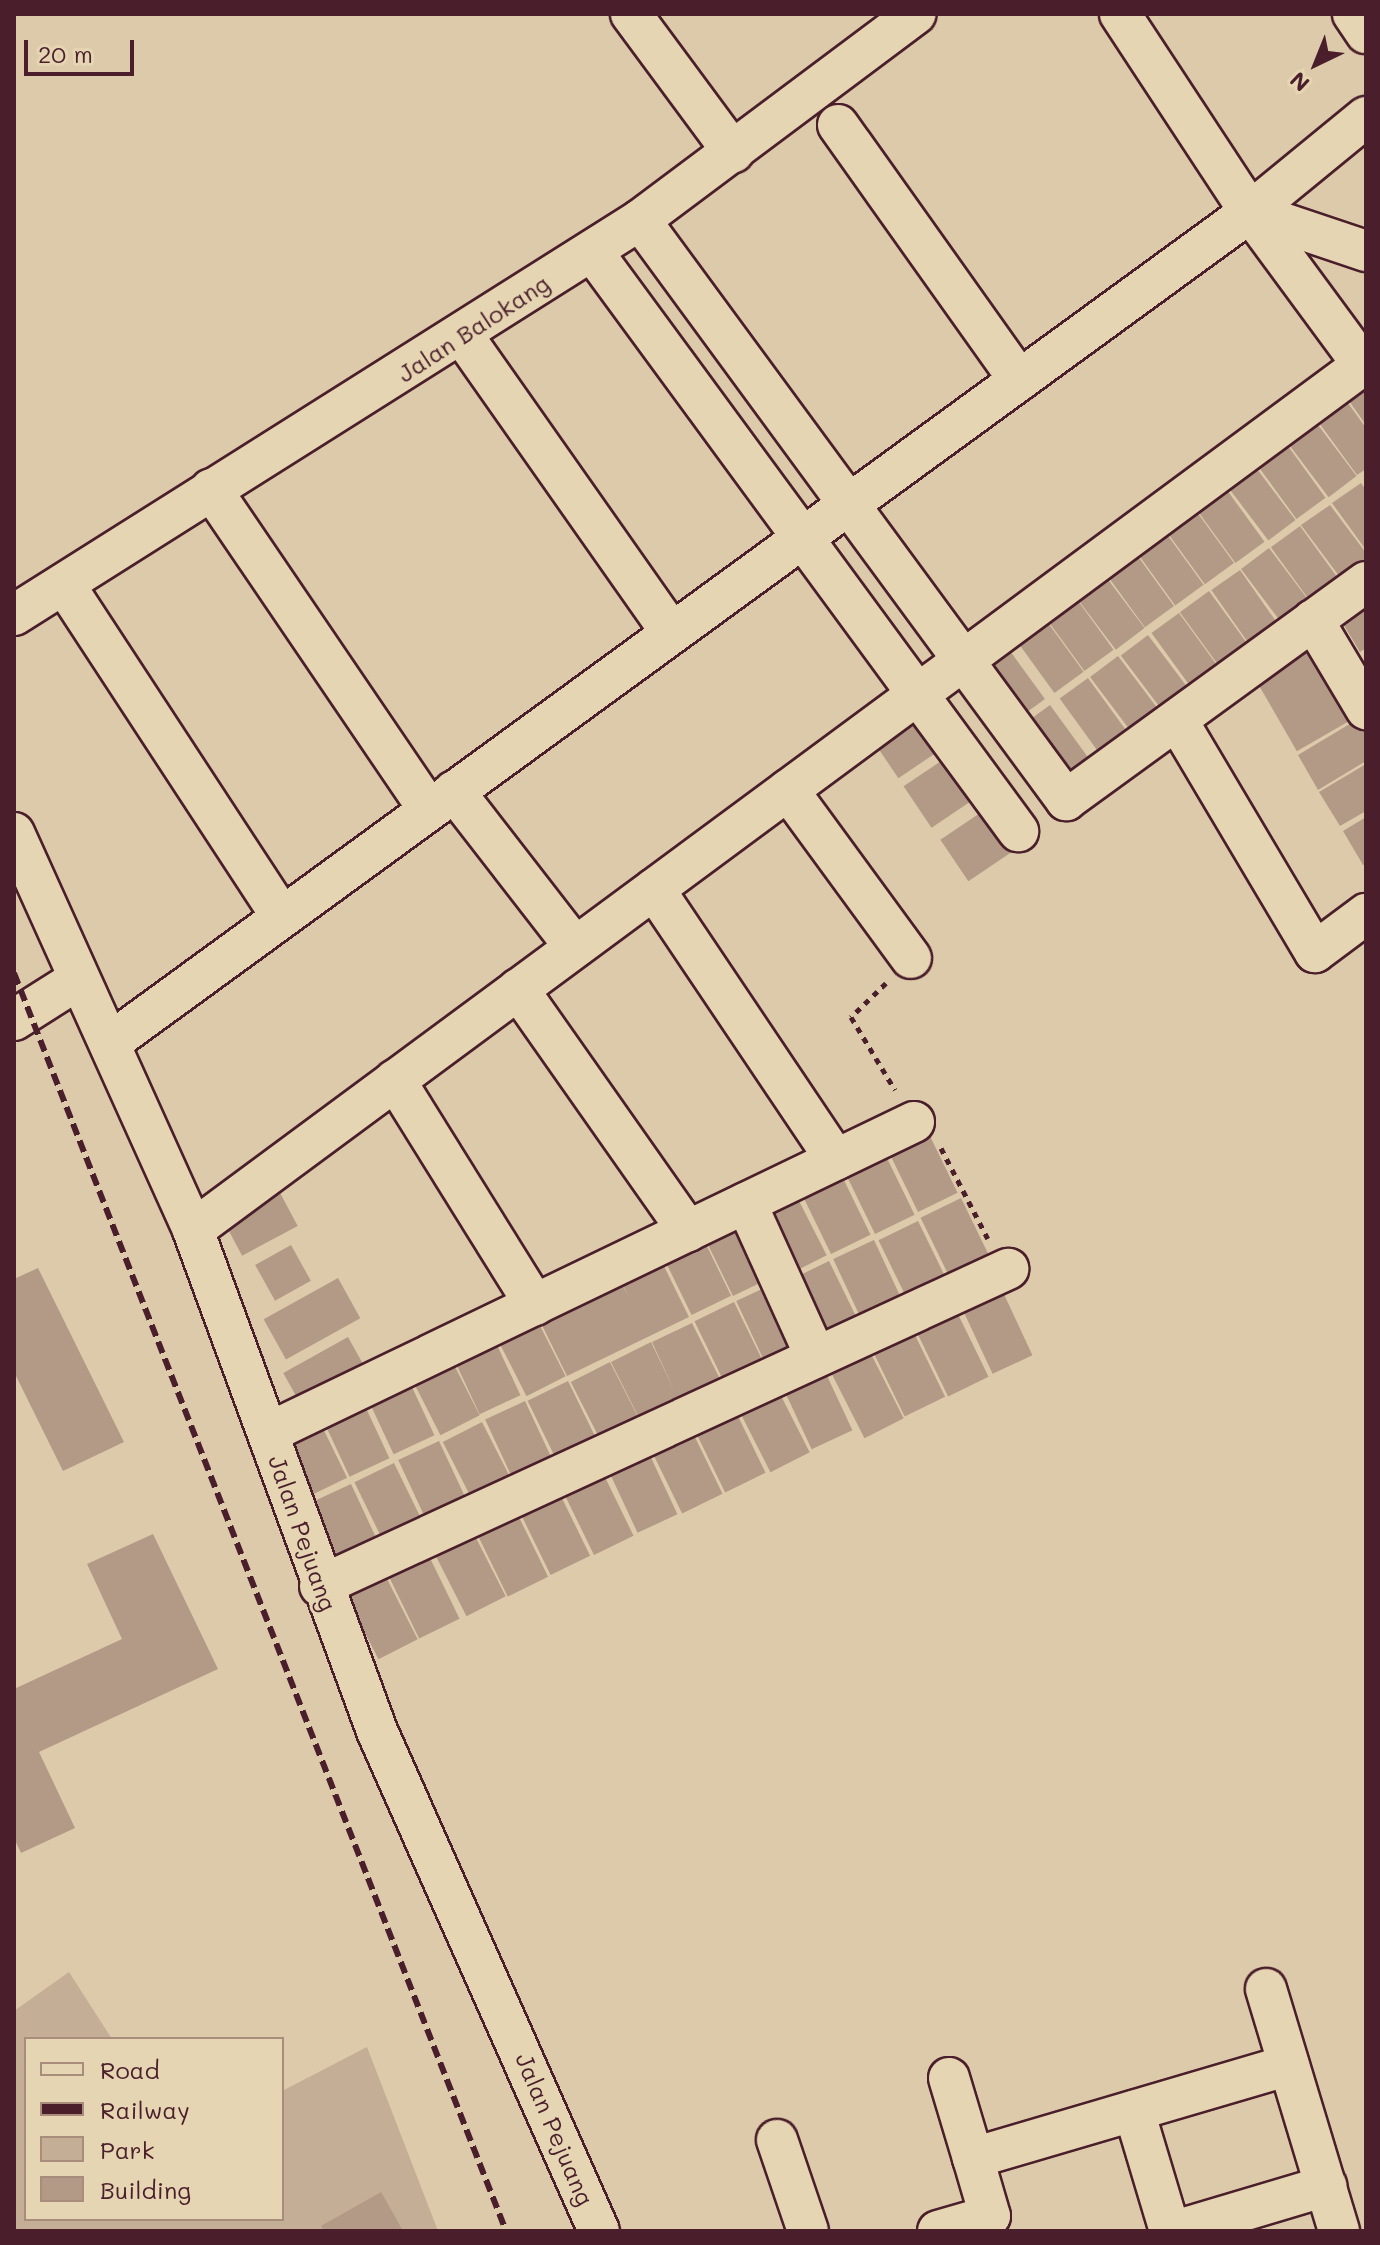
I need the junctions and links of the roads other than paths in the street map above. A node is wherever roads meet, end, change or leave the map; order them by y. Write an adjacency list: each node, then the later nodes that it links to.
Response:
1 (631, 14): 8 (street)
2 (915, 14): 8 (street, Jalan Balokang)
3 (1120, 14): 9 (street)
4 (1353, 14): 5 (street)
5 (1366, 33)
6 (1366, 117): 9 (street)
7 (838, 125): 14 (street)
8 (733, 152): 10 (street, Jalan Balokang)
9 (1250, 212): 12 (street); 14 (street); 23 (street)
10 (640, 220): 11 (street, Jalan Balokang); 16 (street)
11 (592, 251): 13 (street, Jalan Balokang); 17 (street)
12 (1366, 251)
13 (463, 336): 15 (street, Jalan Balokang); 22 (street)
14 (1019, 380): 16 (street)
15 (211, 489): 19 (street, Jalan Balokang); 28 (street)
16 (848, 504): 17 (street); 23 (street)
17 (803, 537): 22 (street); 24 (street)
18 (1366, 582): 21 (street)
19 (64, 584): 20 (street, Jalan Balokang); 33 (street)
20 (14, 615)
21 (1313, 620): 25 (street); 26 (street)
22 (672, 633): 28 (street)
23 (963, 661): 24 (street); 26 (street)
24 (917, 694): 27 (street); 29 (street)
25 (1366, 709)
26 (1177, 720): 32 (street)
27 (788, 790): 31 (street); 35 (street)
28 (442, 800): 33 (street); 34 (street)
29 (1018, 831)
30 (14, 833): 36 (street, Jalan Pejuang)
31 (654, 889): 34 (street); 42 (street)
32 (1366, 914)
33 (282, 917): 39 (street)
34 (575, 947): 37 (street)
35 (911, 958)
36 (77, 980): 38 (street); 39 (street, Jalan Pejuang)
37 (518, 989): 40 (street); 45 (street)
38 (14, 1020)
39 (111, 1042): 44 (street, Jalan Pejuang)
40 (395, 1080): 44 (street); 47 (street)
41 (914, 1122): 42 (street)
42 (836, 1160): 43 (street)
43 (746, 1203): 45 (street); 48 (street)
44 (193, 1230): 49 (street, Jalan Pejuang)
45 (688, 1231): 47 (street)
46 (1008, 1269): 48 (street)
47 (535, 1305): 49 (street)
48 (816, 1357): 50 (street)
49 (268, 1433): 50 (street, Jalan Pejuang)
50 (320, 1586): 59 (street, Jalan Pejuang)
51 (1266, 1989): 52 (street)
52 (1289, 2065): 54 (street); 57 (street)
53 (949, 2078): 56 (street)
54 (1134, 2111): 56 (street); 62 (street)
55 (777, 2140): 60 (street)
56 (973, 2158): 58 (street)
57 (1326, 2186): 62 (street); 63 (street)
58 (992, 2223): 61 (street)
59 (599, 2231)
60 (808, 2231)
61 (938, 2231)
62 (1172, 2231)
63 (1339, 2231)

